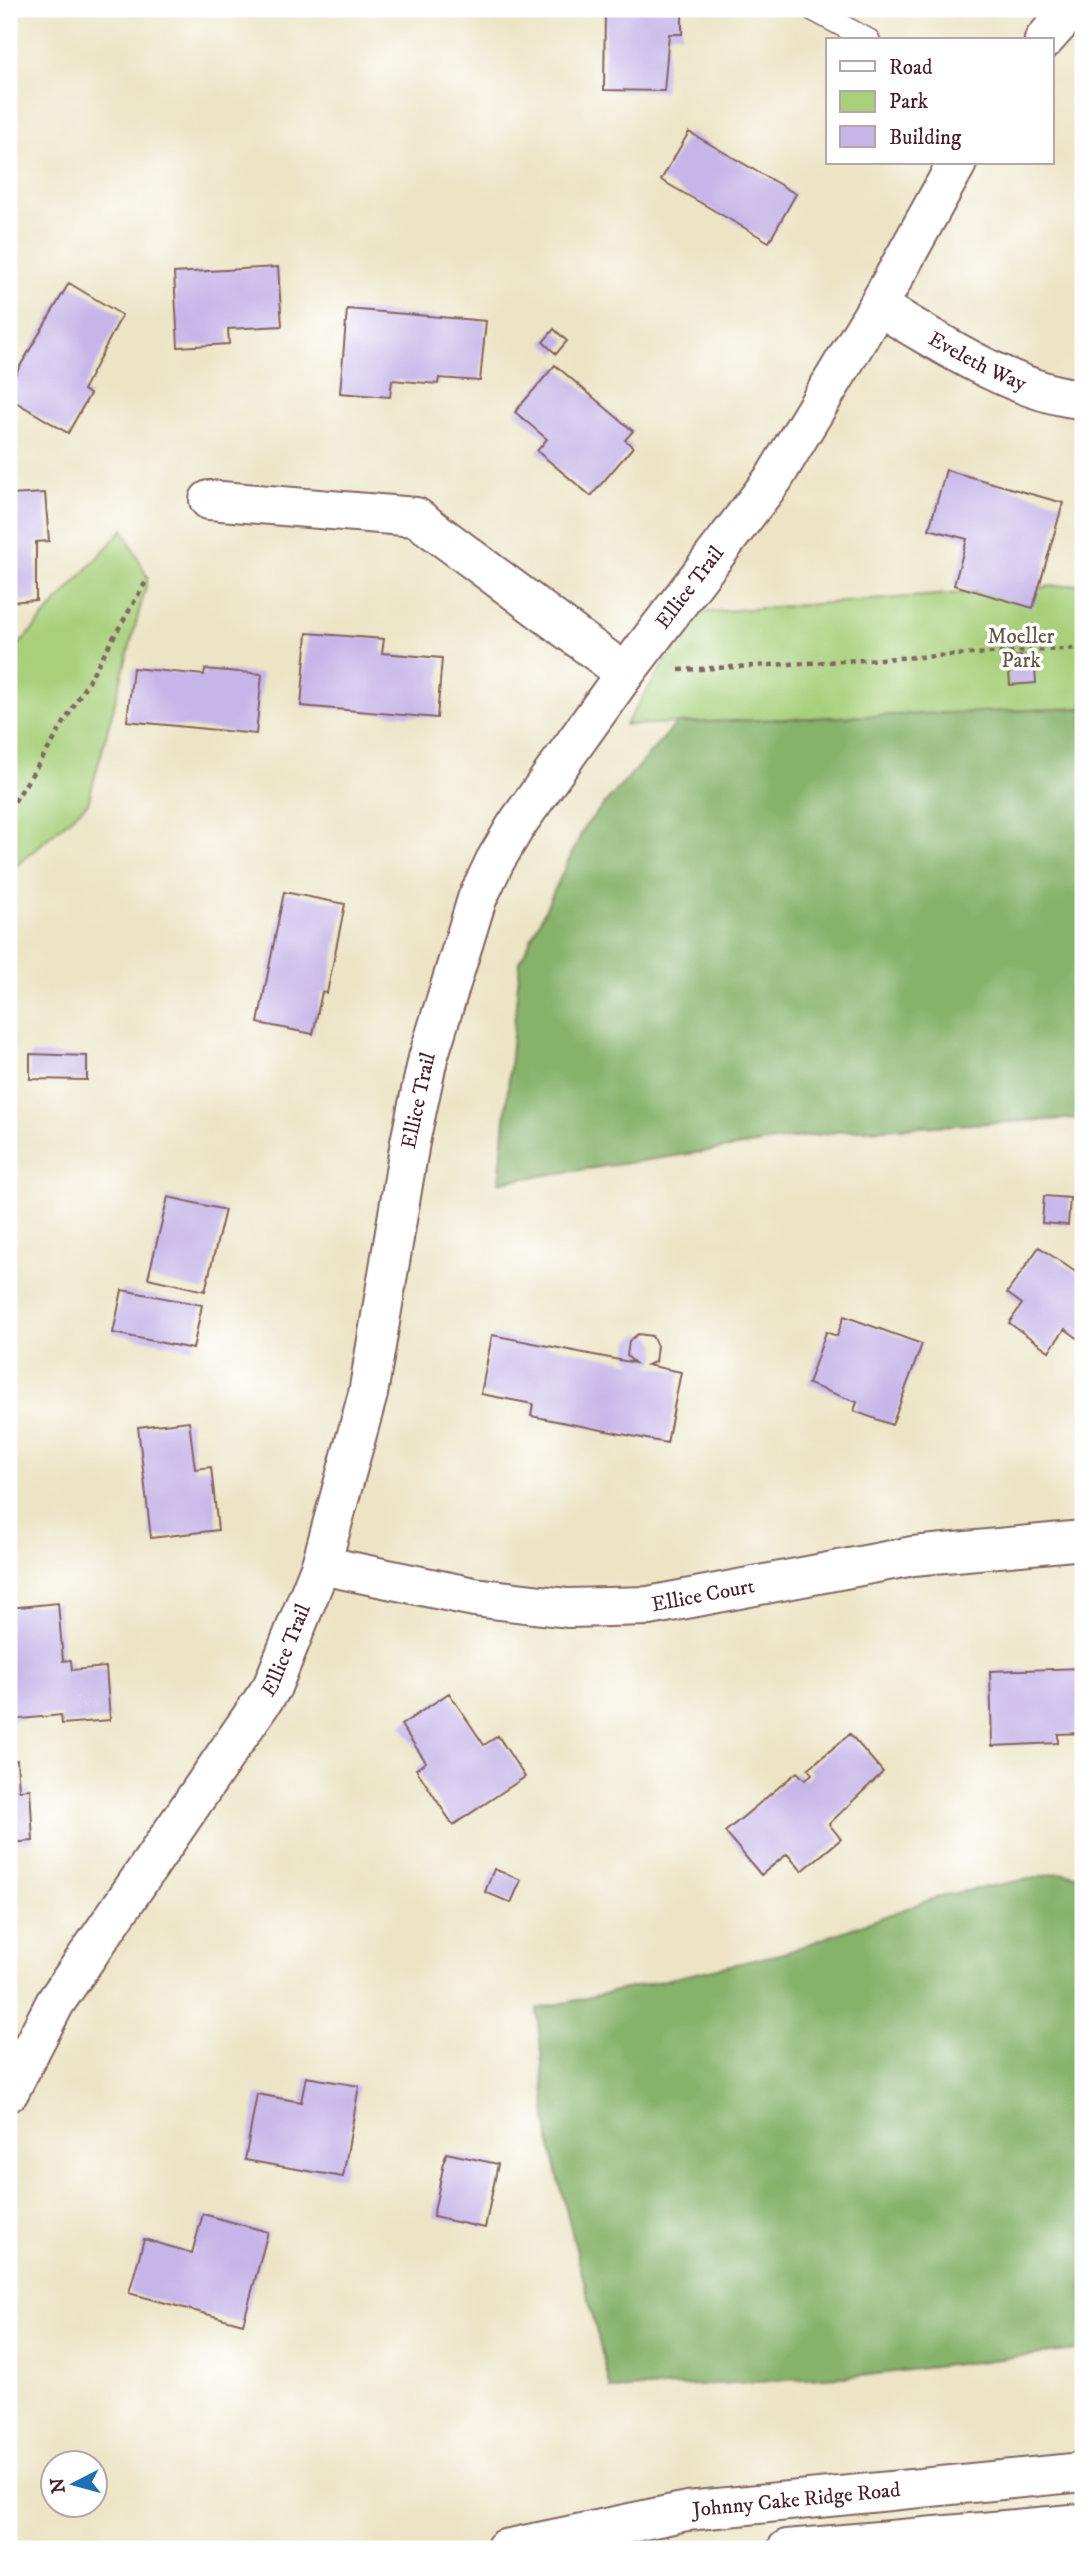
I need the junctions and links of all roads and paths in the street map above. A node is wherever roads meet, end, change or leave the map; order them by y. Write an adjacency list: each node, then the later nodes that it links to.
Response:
1 (811, 9): 3 (lane)
2 (1072, 9): 4 (street)
3 (865, 38)
4 (1046, 38)
5 (956, 164): 6 (street, Ellice Trail)
6 (878, 306): 7 (street, Eveleth Way); 11 (street, Ellice Trail)
7 (1083, 399)
8 (209, 500): 11 (street)
9 (148, 578): 12 (path)
10 (1083, 648): 11 (path)
11 (625, 673): 14 (street, Ellice Trail)
12 (9, 810)
13 (1083, 1540): 14 (street, Ellice Court)
14 (321, 1565): 15 (street, Ellice Trail)
15 (9, 2092)
16 (1083, 2472): 19 (street, Johnny Cake Ridge Road)
17 (1083, 2523): 21 (street)
18 (505, 2549): 19 (street, Johnny Cake Ridge Road)
19 (512, 2549): 20 (street, Johnny Cake Ridge Road)
20 (519, 2549)
21 (787, 2549)

